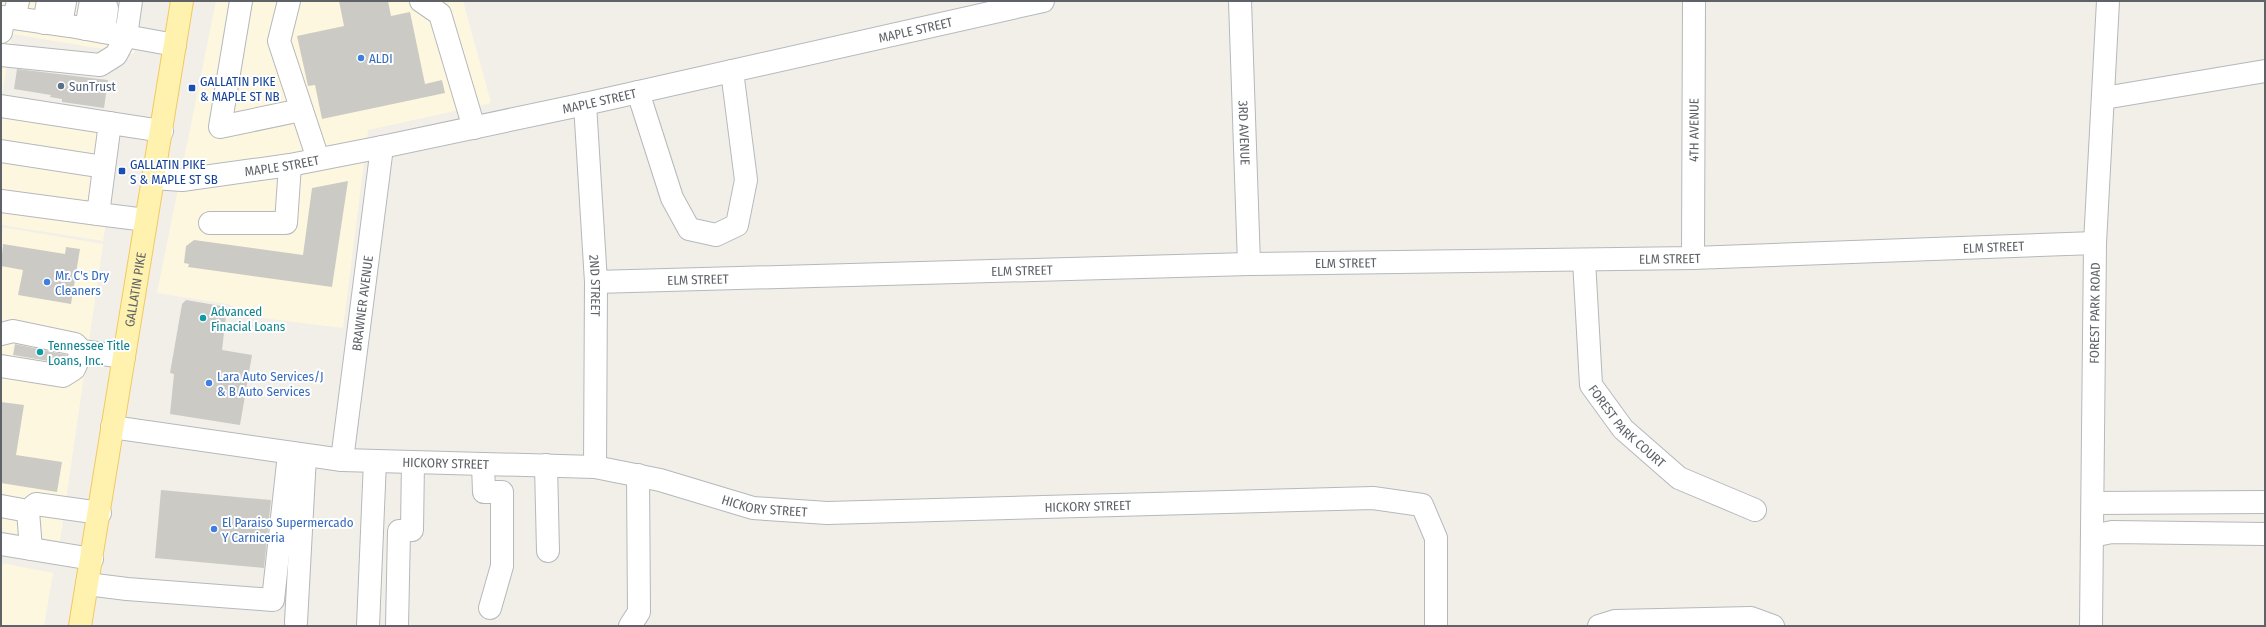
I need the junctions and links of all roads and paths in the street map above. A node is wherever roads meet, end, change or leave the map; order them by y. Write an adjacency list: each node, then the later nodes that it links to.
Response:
1 (131, 1): 15 (street)
2 (182, 1): 16 (main road, GALLATIN PIKE)
3 (241, 1): 24 (street)
4 (289, 1): 24 (street)
5 (421, 1): 26 (street)
6 (1043, 1): 18 (street, MAPLE STREET)
7 (1240, 1): 41 (street, 3RD AVENUE)
8 (1694, 1): 39 (street, 4TH AVENUE)
9 (2108, 1): 21 (street, FOREST PARK ROAD)
10 (57, 2): 13 (street)
11 (98, 7): 14 (street)
12 (8, 17): 13 (street)
13 (52, 24): 14 (street)
14 (95, 30): 15 (street)
15 (126, 36): 16 (street); 17 (street)
16 (175, 45): 27 (main road, GALLATIN PIKE)
17 (1, 56)
18 (732, 71): 20 (street, MAPLE STREET); 20 (street)
19 (2265, 71): 21 (street)
20 (638, 92): 22 (street, MAPLE STREET)
21 (2104, 98): 38 (street, FOREST PARK ROAD)
22 (585, 104): 26 (street, MAPLE STREET); 42 (street, 2ND STREET)
23 (1, 106): 25 (street)
24 (300, 110): 30 (street)
25 (110, 123): 27 (street); 32 (street)
26 (474, 128): 28 (street, MAPLE STREET)
27 (162, 131): 33 (main road, GALLATIN PIKE)
28 (382, 147): 30 (street, MAPLE STREET); 49 (street, BRAWNER AVENUE)
29 (1, 151): 32 (street)
30 (318, 159): 31 (street, MAPLE STREET)
31 (290, 164): 33 (street, MAPLE STREET); 37 (street)
32 (104, 167): 35 (street)
33 (153, 178): 36 (main road, GALLATIN PIKE)
34 (1, 201): 35 (street)
35 (98, 214): 36 (street)
36 (146, 220): 45 (main road, GALLATIN PIKE)
37 (210, 223)
38 (2095, 243): 39 (street, ELM STREET); 58 (street, FOREST PARK ROAD)
39 (1693, 258): 40 (street, ELM STREET)
40 (1584, 260): 41 (street, ELM STREET); 60 (street, FOREST PARK COURT)
41 (1249, 264): 42 (street, ELM STREET)
42 (596, 282): 54 (street, 2ND STREET)
43 (1, 334): 44 (street)
44 (82, 351): 45 (street); 46 (street)
45 (124, 357): 47 (main road, GALLATIN PIKE)
46 (1, 366)
47 (112, 427): 48 (street, HICKORY STREET); 62 (main road, GALLATIN PIKE)
48 (297, 455): 49 (street, HICKORY STREET); 70 (street); 72 (street)
49 (342, 460): 50 (street, HICKORY STREET)
50 (375, 461): 51 (street, HICKORY STREET); 74 (street)
51 (413, 462): 52 (street, HICKORY STREET); 75 (street)
52 (483, 464): 53 (street, HICKORY STREET); 71 (street)
53 (546, 465): 54 (street, HICKORY STREET); 68 (street)
54 (595, 467): 55 (street, HICKORY STREET)
55 (638, 475): 76 (street); 77 (street, HICKORY STREET)
56 (2215, 502): 57 (street); 58 (street); 63 (street)
57 (2265, 502)
58 (2093, 503): 65 (street, FOREST PARK ROAD)
59 (1, 506): 61 (street)
60 (1755, 510)
61 (28, 511): 62 (street); 67 (street)
62 (100, 513): 69 (main road, GALLATIN PIKE)
63 (2212, 533): 64 (street); 65 (street)
64 (2265, 534)
65 (2092, 536): 80 (street, FOREST PARK ROAD)
66 (1, 544): 67 (street)
67 (31, 549): 69 (street)
68 (548, 552)
69 (92, 559): 70 (main road, GALLATIN PIKE)
70 (87, 584): 73 (main road, GALLATIN PIKE)
71 (490, 608)
72 (296, 622)
73 (80, 626)
74 (368, 626)
75 (397, 626)
76 (630, 626)
77 (1436, 626)
78 (1599, 626): 79 (street)
79 (1773, 626)
80 (2090, 626)

